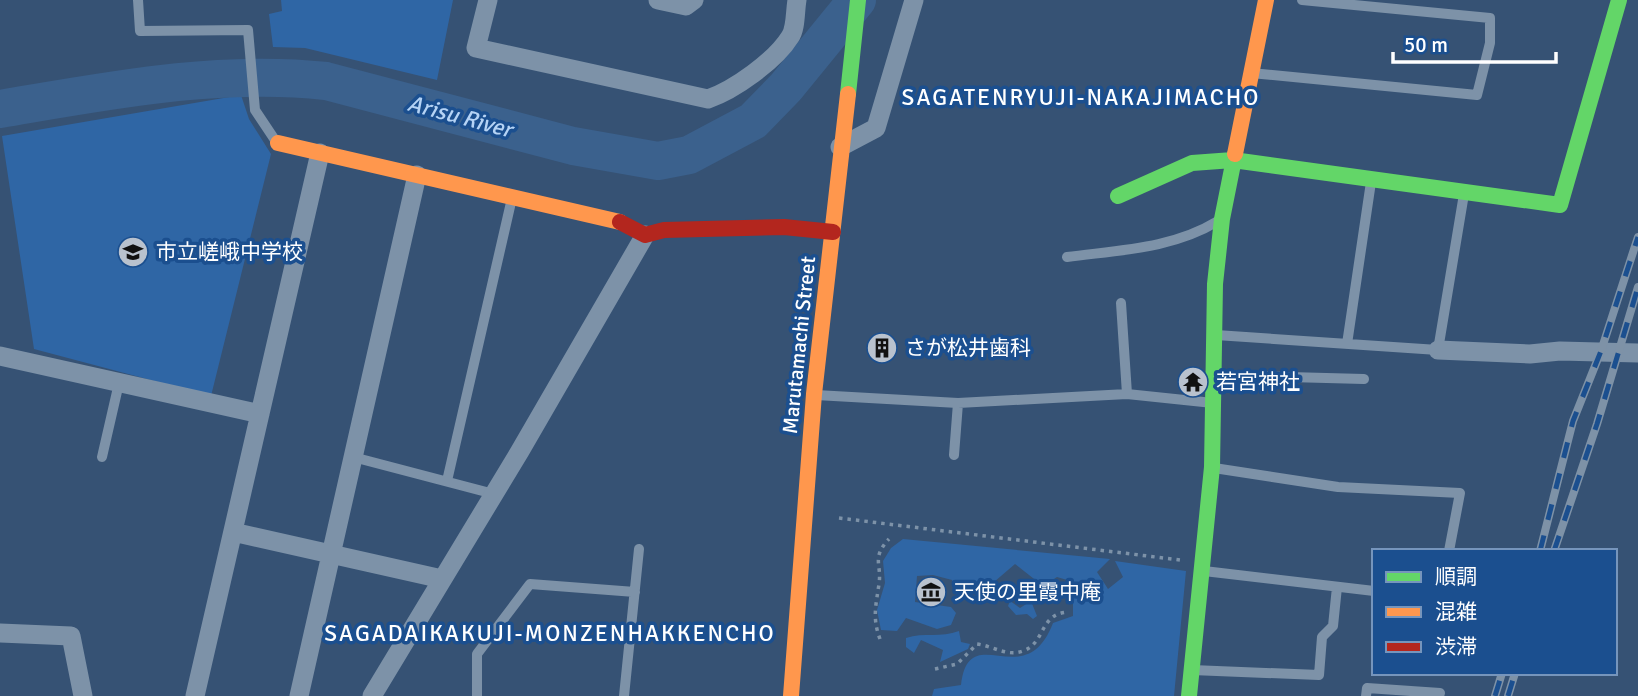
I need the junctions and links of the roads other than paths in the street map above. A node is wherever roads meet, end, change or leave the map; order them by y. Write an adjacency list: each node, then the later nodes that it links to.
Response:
1 (138, 0): 12 (lane)
2 (488, 0): 5 (street)
3 (658, 0): 4 (street)
4 (694, 0)
5 (797, 0)
6 (858, 0): 13 (street, Marutamachi Street)
7 (914, 0): 13 (street)
8 (1265, 0): 11 (street)
9 (1302, 0): 11 (lane)
10 (1619, 0): 18 (street)
11 (1251, 73): 15 (street)
12 (278, 143): 14 (street)
13 (840, 148): 22 (street, Marutamachi Street)
14 (320, 153): 16 (street); 38 (street)
15 (1233, 160): 17 (street); 19 (street); 21 (street)
16 (417, 176): 20 (street); 41 (street)
17 (1372, 179): 18 (street); 27 (lane)
18 (1465, 191): 28 (lane)
19 (1118, 195)
20 (512, 198): 23 (street); 43 (lane)
21 (1222, 219): 24 (lane); 26 (street)
22 (833, 232): 23 (street); 34 (street, Marutamachi Street)
23 (645, 235): 44 (street)
24 (1067, 257)
25 (1121, 303): 35 (lane)
26 (1215, 335): 27 (lane); 31 (street)
27 (1347, 344): 28 (lane)
28 (1438, 350): 29 (street)
29 (1638, 353)
30 (0, 356): 33 (street)
31 (1215, 374): 32 (lane); 37 (street)
32 (1364, 379)
33 (119, 383): 38 (street); 40 (lane)
34 (814, 394): 36 (lane); 62 (street, Marutamachi Street)
35 (1127, 394): 36 (lane); 37 (lane)
36 (958, 403): 39 (lane)
37 (1215, 404): 42 (street)
38 (260, 414): 45 (street)
39 (954, 455)
40 (102, 457)
41 (353, 457): 43 (lane); 48 (street)
42 (1212, 467): 47 (lane); 49 (street)
43 (447, 481): 44 (lane)
44 (494, 494): 50 (street)
45 (233, 532): 48 (street); 57 (street)
46 (639, 549): 53 (lane)
47 (1449, 549)
48 (331, 554): 50 (street); 58 (street)
49 (1201, 566): 51 (lane); 55 (street)
50 (442, 579): 59 (street)
51 (1337, 587): 52 (lane); 55 (lane)
52 (1372, 591)
53 (635, 592): 60 (lane); 61 (lane)
54 (0, 633): 56 (street)
55 (1191, 670): 63 (street)
56 (83, 696)
57 (195, 696)
58 (299, 696)
59 (372, 696)
60 (477, 696)
61 (624, 696)
62 (790, 696)
63 (1189, 696)
64 (1366, 696): 65 (lane)
65 (1439, 696)

